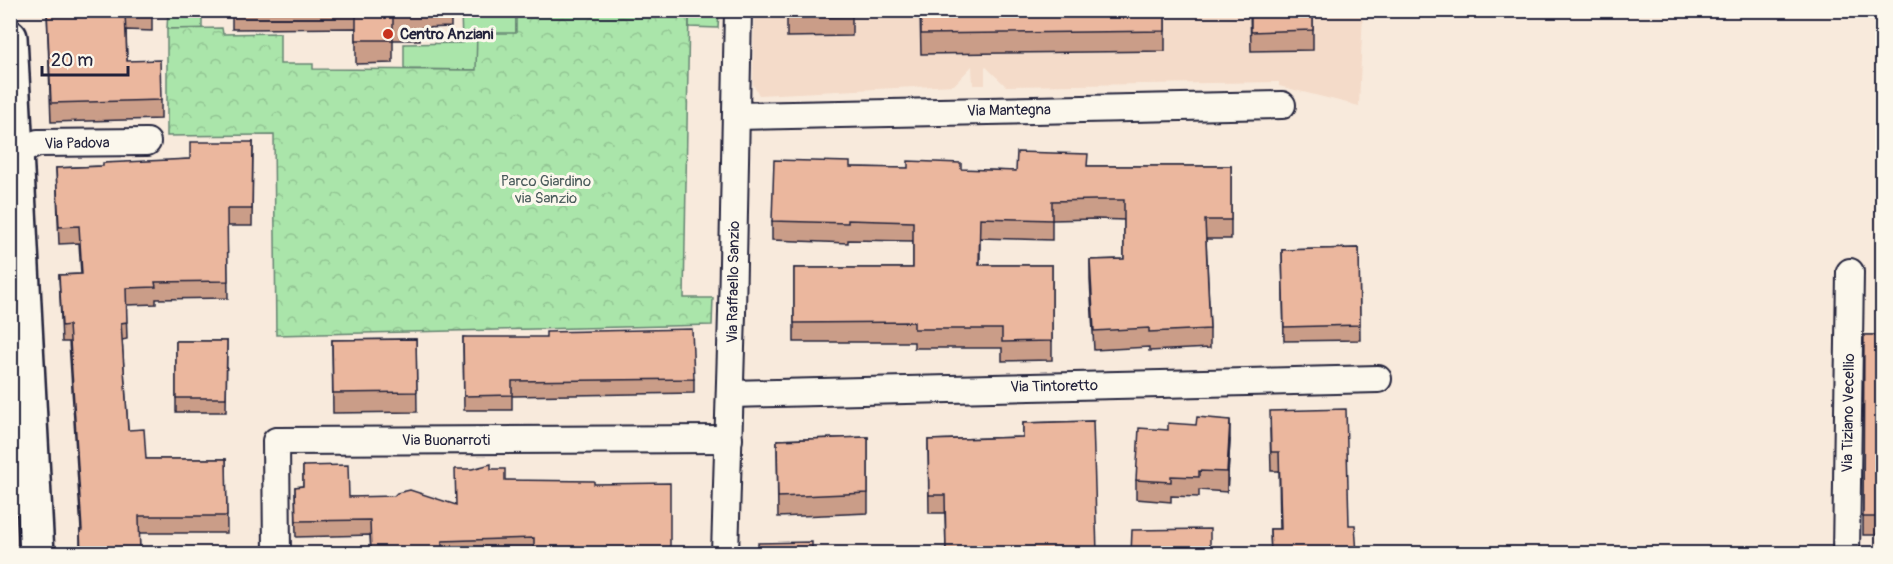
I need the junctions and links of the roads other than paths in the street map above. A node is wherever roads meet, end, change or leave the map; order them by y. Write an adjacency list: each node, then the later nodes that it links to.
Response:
1 (738, 10): 4 (street, Via Raffaello Sanzio)
2 (10, 38): 6 (street)
3 (1282, 105): 4 (street, Via Mantegna)
4 (737, 116): 10 (street, Via Raffaello Sanzio)
5 (147, 142): 6 (street, Via Padova)
6 (13, 155): 8 (street)
7 (1850, 272): 16 (street, Via Tiziano Vecellio)
8 (18, 334): 12 (street)
9 (1378, 378): 10 (street, Via Tintoretto)
10 (730, 394): 11 (street, Via Raffaello Sanzio)
11 (729, 439): 14 (street, Via Buonarroti); 15 (street, Via Raffaello Sanzio)
12 (22, 500): 13 (street)
13 (37, 554)
14 (277, 554)
15 (725, 554)
16 (1845, 554)

